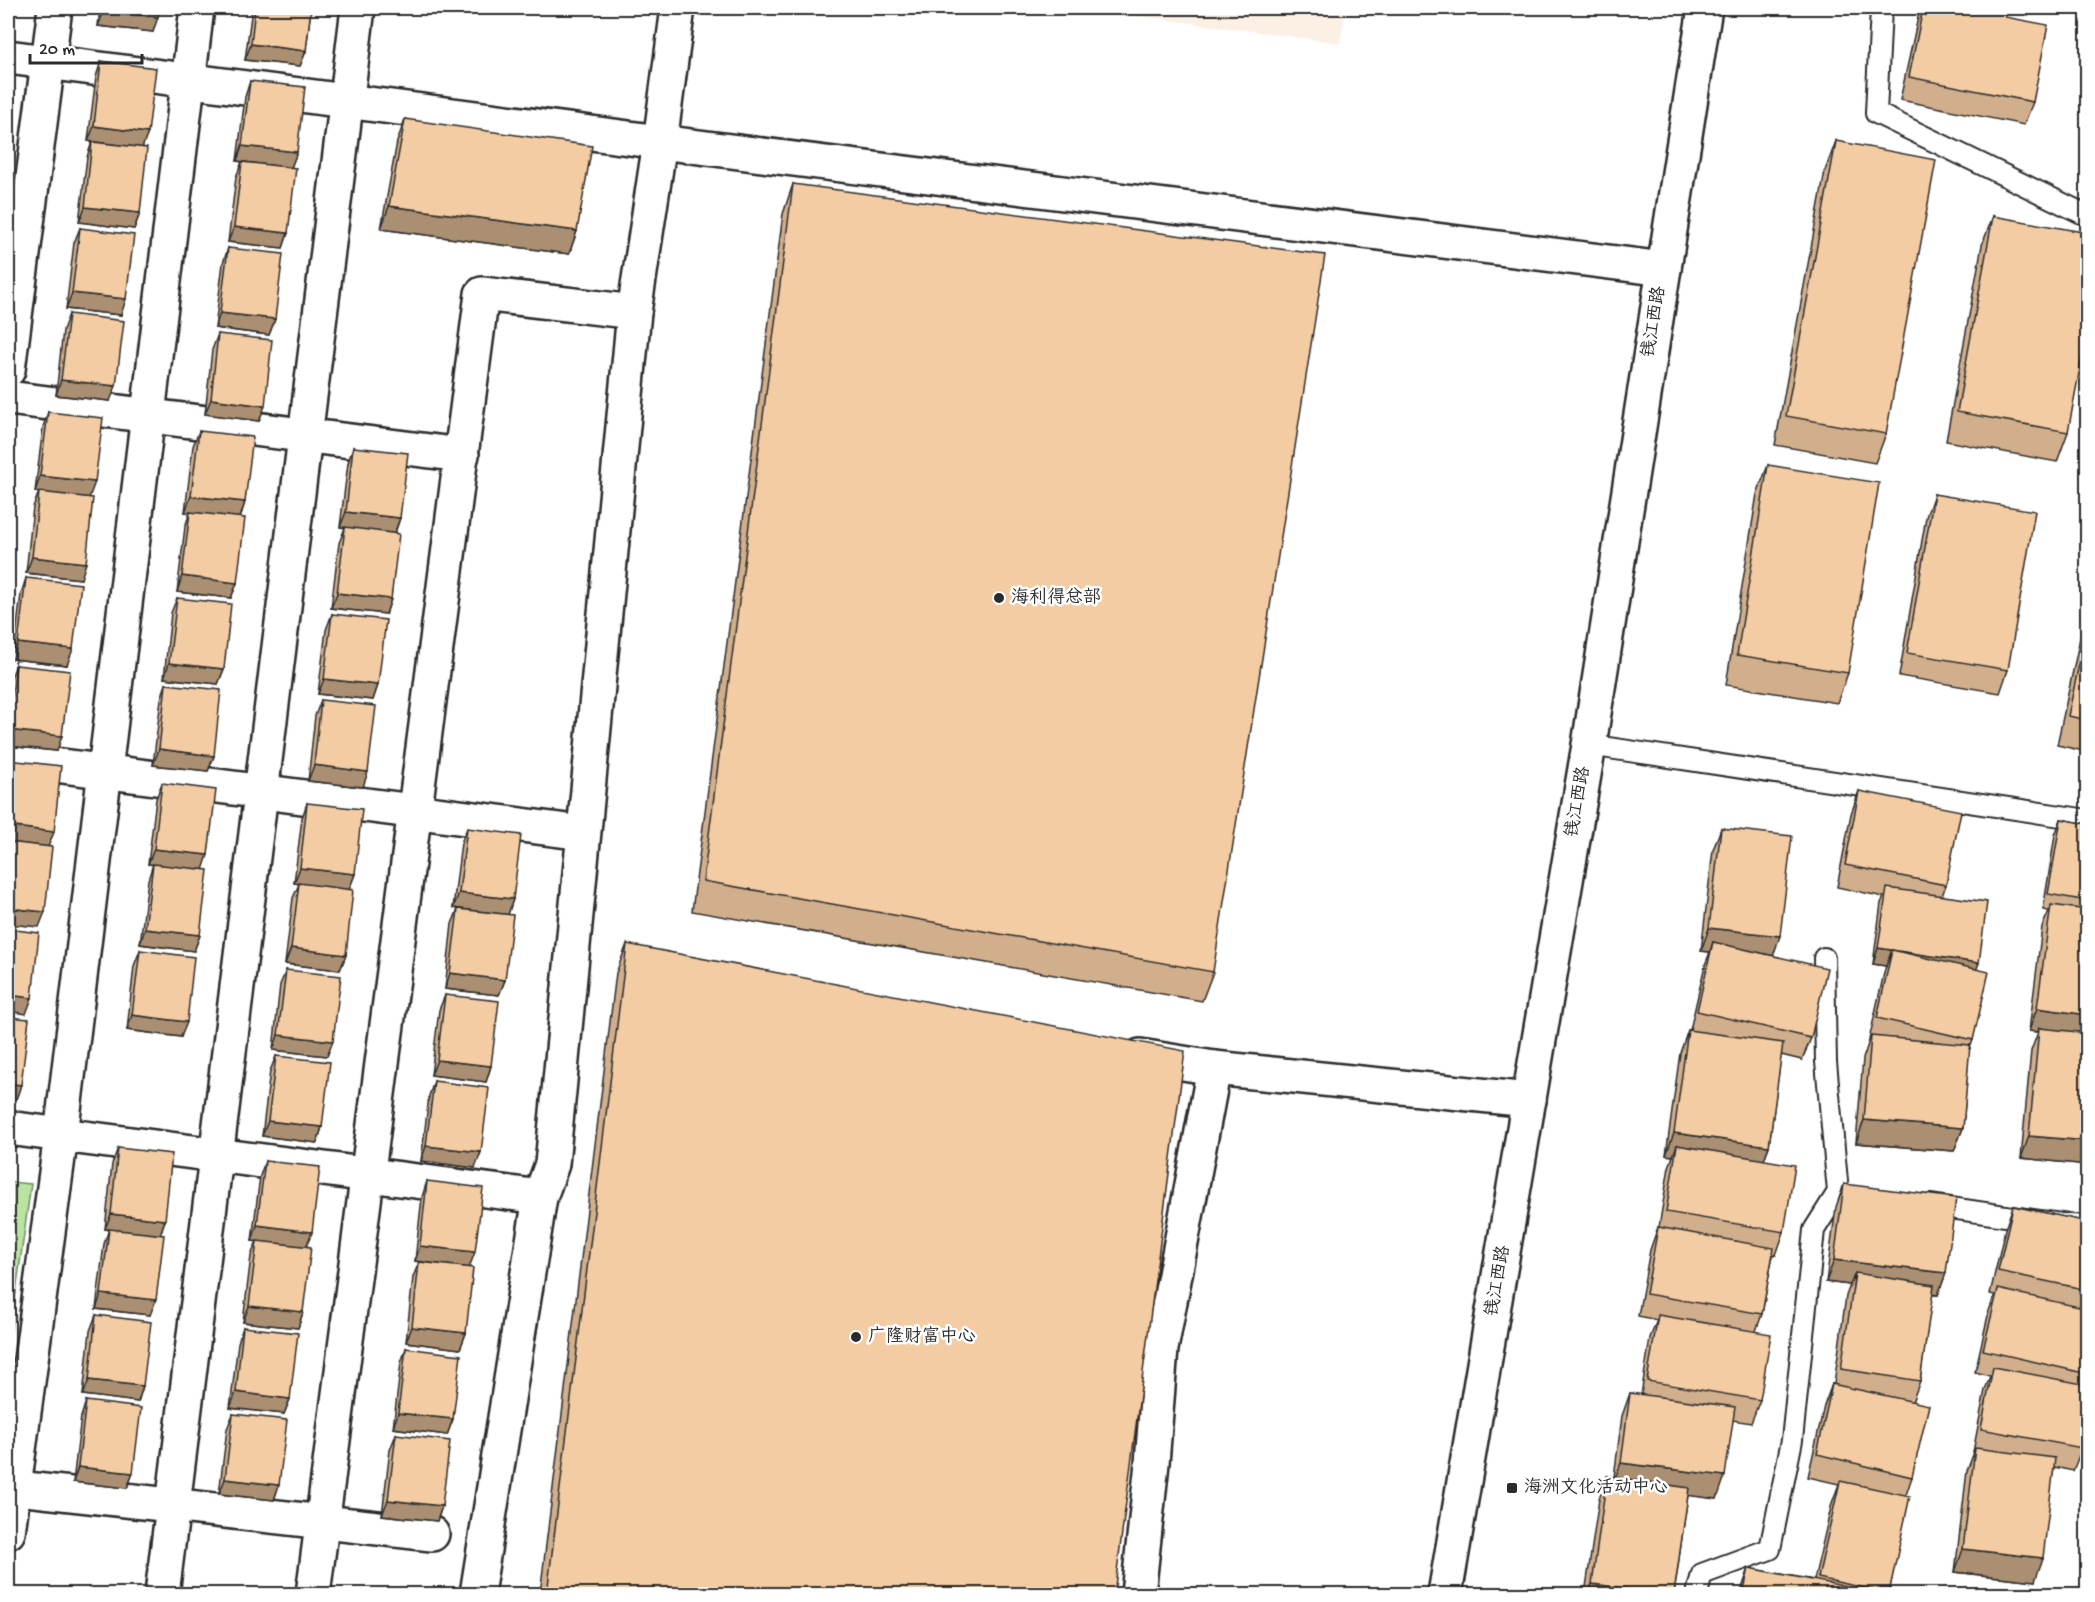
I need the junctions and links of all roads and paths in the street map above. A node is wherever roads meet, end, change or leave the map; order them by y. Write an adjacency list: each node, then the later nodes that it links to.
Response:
1 (55, 8): 8 (street)
2 (198, 8): 9 (street)
3 (358, 8): 10 (street)
4 (678, 8): 11 (street)
5 (1705, 8): 13 (street, 钱江西路)
6 (1881, 8): 12 (lane)
7 (8, 57): 8 (street)
8 (48, 62): 9 (street); 15 (street)
9 (188, 80): 10 (street); 17 (street)
10 (345, 100): 11 (street); 18 (street)
11 (660, 142): 13 (street); 14 (street)
12 (2088, 216)
13 (1664, 269): 20 (street, 钱江西路)
14 (633, 312): 19 (street); 26 (street)
15 (8, 370)
16 (8, 398): 17 (street)
17 (147, 416): 18 (street); 22 (street)
18 (304, 436): 19 (street); 23 (street)
19 (462, 456): 24 (street)
20 (1589, 745): 25 (lane); 30 (street, 钱江西路)
21 (8, 759): 22 (street)
22 (105, 771): 23 (street); 32 (street)
23 (261, 791): 24 (street); 33 (street)
24 (415, 811): 26 (street); 34 (street)
25 (2088, 820)
26 (583, 833): 37 (street)
27 (1824, 958): 35 (lane)
28 (1109, 1051): 29 (street)
29 (1214, 1068): 30 (street); 48 (street)
30 (1529, 1100): 49 (street, 钱江西路)
31 (8, 1128): 32 (street)
32 (61, 1135): 33 (street); 40 (street)
33 (216, 1155): 34 (street); 41 (street)
34 (367, 1175): 37 (street); 42 (street)
35 (1838, 1192): 36 (lane); 50 (lane)
36 (1861, 1195)
37 (540, 1197): 47 (street)
38 (1907, 1202): 39 (lane)
39 (2088, 1226)
40 (10, 1487): 41 (street); 43 (street)
41 (173, 1505): 42 (street); 45 (street)
42 (322, 1522): 44 (street); 46 (street)
43 (8, 1532)
44 (432, 1534)
45 (162, 1594)
46 (313, 1594)
47 (477, 1594)
48 (1138, 1594)
49 (1445, 1594)
50 (1697, 1594)

